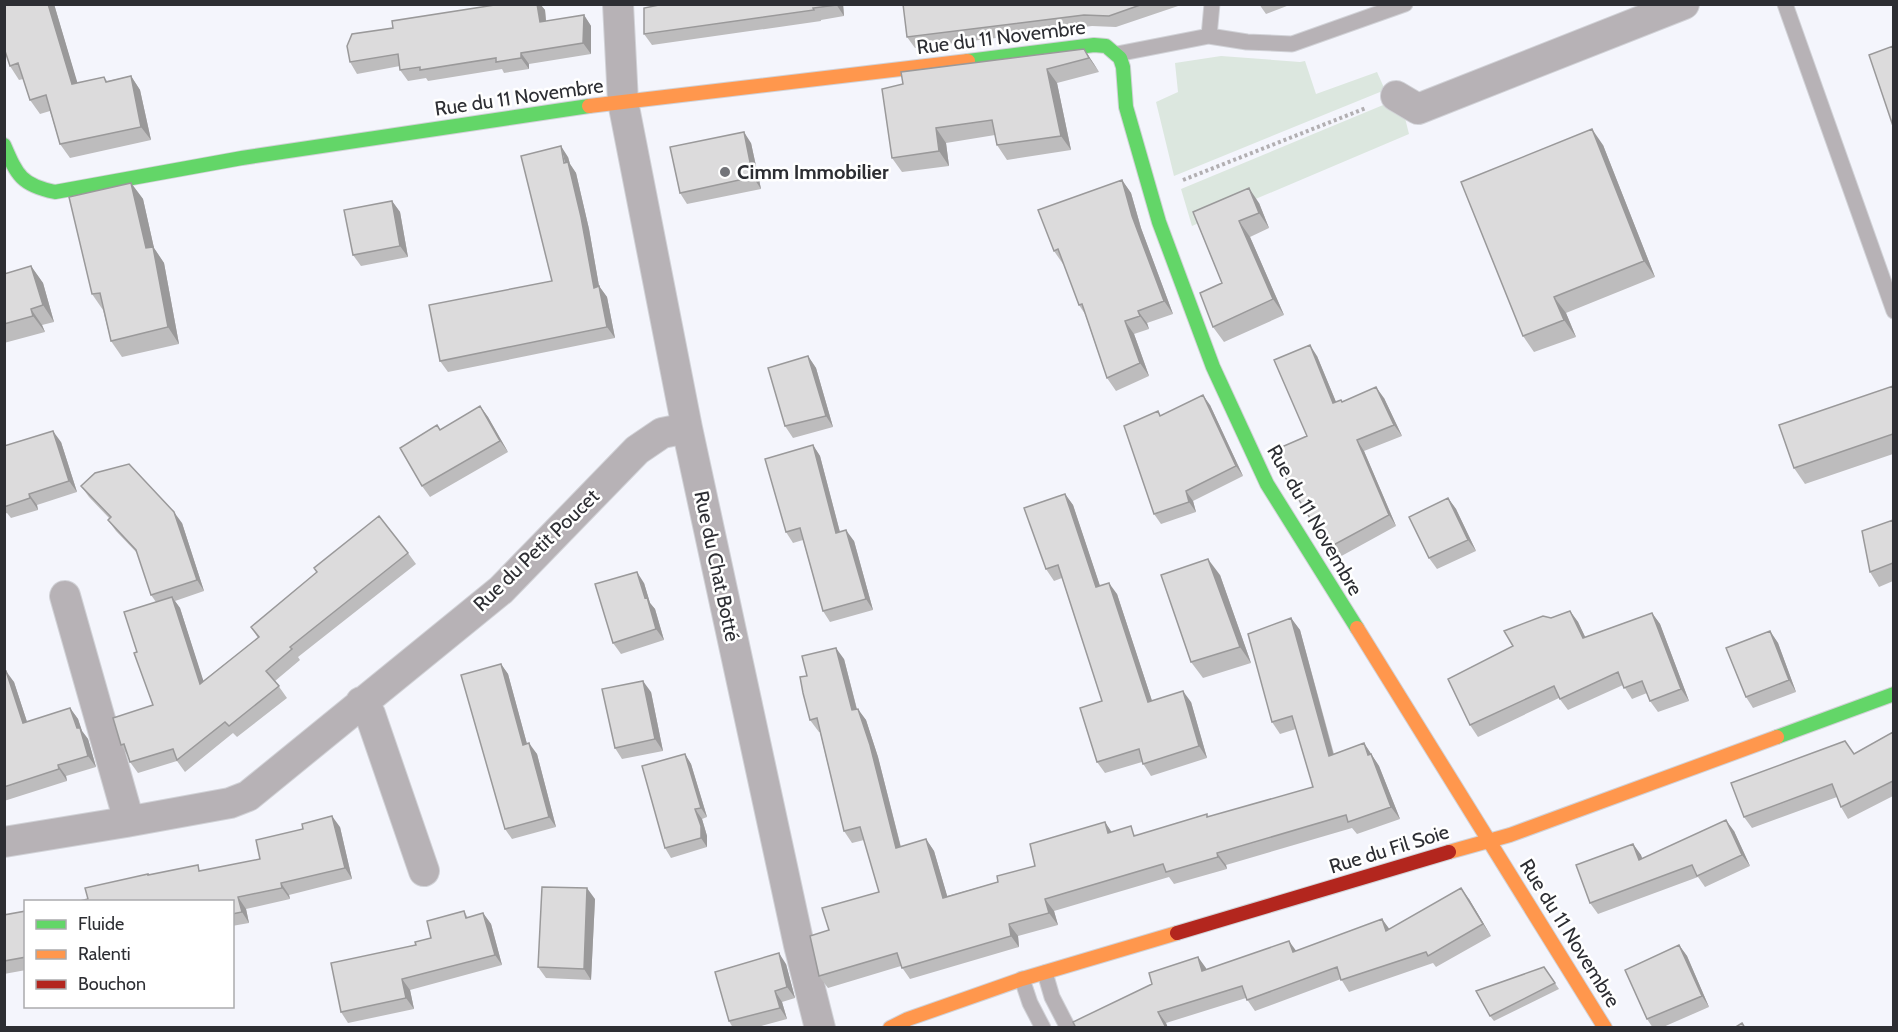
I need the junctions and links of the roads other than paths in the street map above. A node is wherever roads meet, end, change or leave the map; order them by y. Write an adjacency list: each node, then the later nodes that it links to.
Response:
1 (618, 4): 9 (street, Rue du Chat Botté)
2 (1212, 4): 6 (lane)
3 (1406, 4): 6 (lane)
4 (1684, 4): 8 (street)
5 (1785, 4): 11 (lane)
6 (1209, 36): 7 (lane)
7 (1117, 54): 9 (street, Rue du 11 Novembre); 17 (street, Rue du 11 Novembre)
8 (1396, 96)
9 (623, 102): 10 (street, Rue du 11 Novembre); 12 (street, Rue du Chat Botté)
10 (4, 145)
11 (1893, 311)
12 (687, 428): 15 (street, Rue du Petit Poucet); 22 (street, Rue du Chat Botté)
13 (65, 596): 16 (street)
14 (1893, 694): 17 (street, Rue du Fil Soie)
15 (361, 702): 16 (street, Rue du Petit Poucet); 19 (street)
16 (126, 822): 18 (street, Rue du Petit Poucet)
17 (1489, 841): 20 (street, Rue du Fil Soie); 26 (street, Rue du 11 Novembre)
18 (4, 842)
19 (424, 871)
20 (1045, 973): 21 (street, Rue du Fil Soie); 25 (lane)
21 (1022, 979): 23 (street, Rue du Fil Soie); 24 (lane)
22 (820, 1028)
23 (890, 1028)
24 (1043, 1028)
25 (1068, 1028)
26 (1605, 1028)

